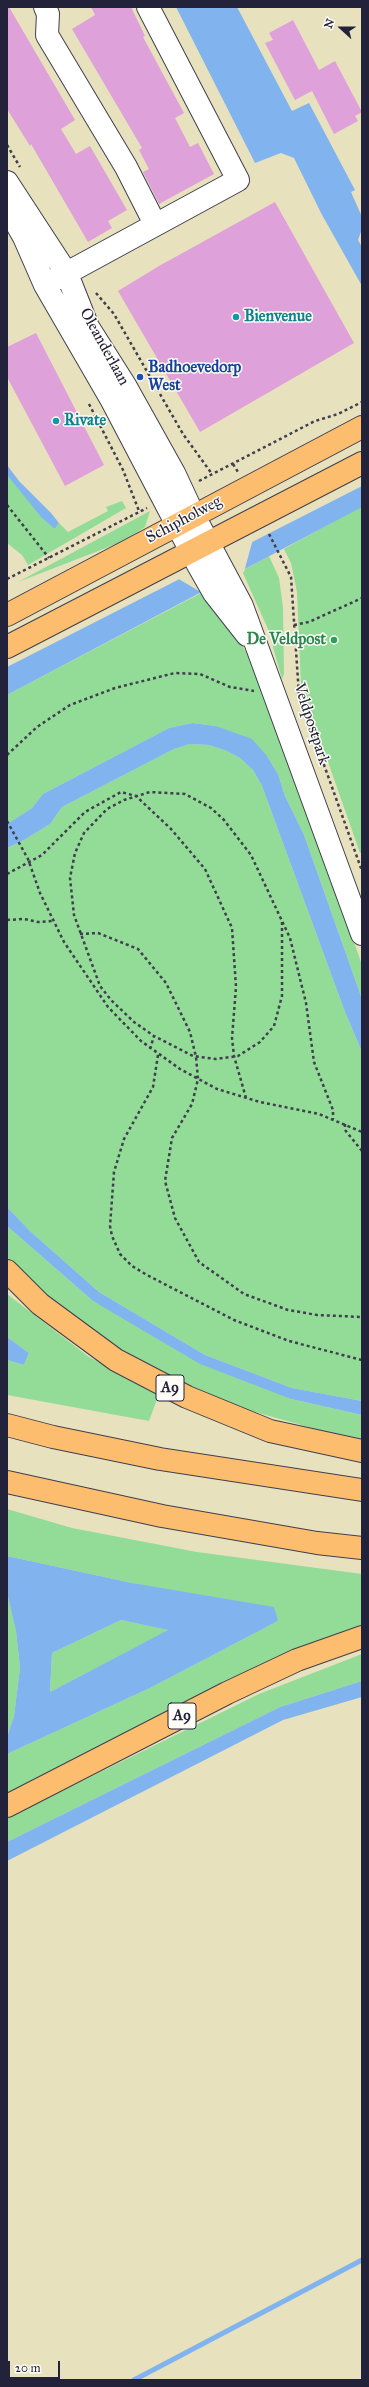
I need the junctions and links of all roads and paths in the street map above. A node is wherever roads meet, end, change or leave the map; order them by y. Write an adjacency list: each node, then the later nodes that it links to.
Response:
1 (45, 7): 5 (street)
2 (148, 7): 5 (street)
3 (7, 182): 6 (street, Oleanderlaan)
4 (7, 207): 7 (street, Oleanderlaan)
5 (155, 224): 6 (street)
6 (74, 271): 7 (street); 10 (path, Oleanderlaan); 12 (street, Oleanderlaan)
7 (39, 287): 12 (street, Oleanderlaan)
8 (362, 427): 12 (main road, Schipholweg)
9 (362, 463): 14 (main road, Schipholweg)
10 (212, 474)
11 (7, 505): 15 (path)
12 (185, 520): 14 (street, Veldpostpark); 17 (main road, Schipholweg)
13 (267, 530): 18 (path, Veldpostpark)
14 (203, 553): 19 (main road, Schipholweg); 31 (street, Veldpostpark)
15 (49, 558)
16 (362, 598): 18 (path)
17 (7, 615)
18 (294, 625): 25 (path, Veldpostpark)
19 (7, 647)
20 (260, 690): 21 (path)
21 (7, 755)
22 (136, 796): 24 (path); 29 (path); 30 (path); 37 (path)
23 (7, 821): 24 (path)
24 (29, 863): 26 (path); 28 (path)
25 (362, 871)
26 (7, 874)
27 (7, 920): 28 (path)
28 (52, 921): 33 (path)
29 (282, 922): 37 (path); 41 (path)
30 (80, 934): 32 (path); 38 (path)
31 (362, 934)
32 (100, 986): 33 (path); 34 (path)
33 (95, 989): 35 (path)
34 (154, 1036): 35 (path); 38 (path)
35 (150, 1049): 36 (path)
36 (158, 1055): 39 (path); 47 (path)
37 (234, 1056): 38 (path); 40 (path)
38 (196, 1057): 39 (path)
39 (198, 1080): 40 (path); 46 (path)
40 (247, 1098): 41 (path)
41 (333, 1119): 42 (path)
42 (345, 1124): 43 (path); 44 (path)
43 (362, 1132)
44 (362, 1151)
45 (7, 1271): 49 (main road, A9)
46 (362, 1317)
47 (362, 1360)
48 (7, 1425): 51 (main road)
49 (362, 1451)
50 (7, 1482): 52 (main road)
51 (362, 1490)
52 (362, 1548)
53 (362, 1637): 54 (main road, A9)
54 (7, 1806)

